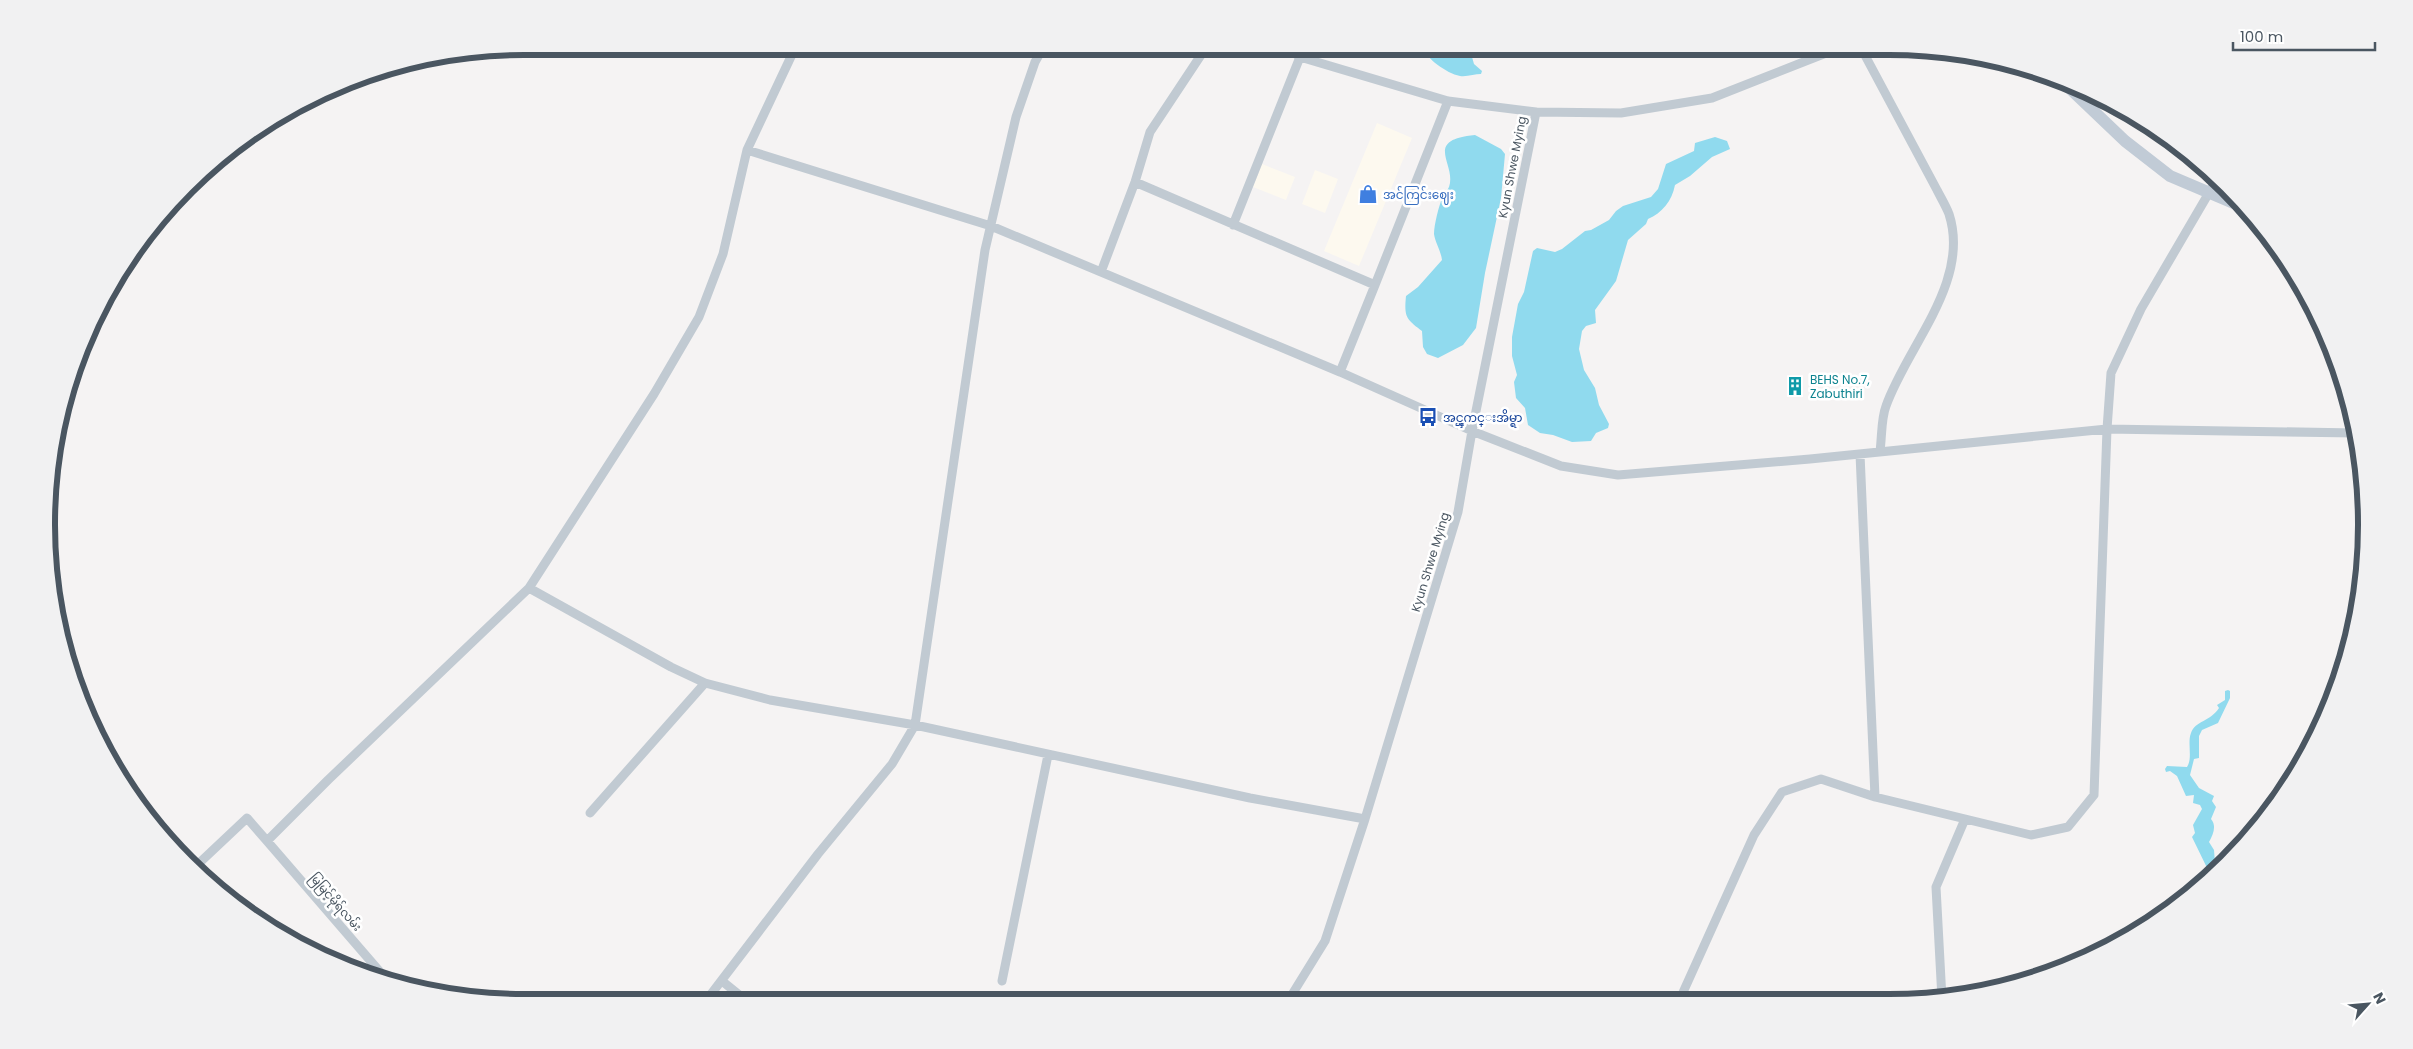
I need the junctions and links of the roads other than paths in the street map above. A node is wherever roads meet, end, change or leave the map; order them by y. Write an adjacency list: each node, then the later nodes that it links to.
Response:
1 (792, 55): 11 (street)
2 (1039, 55): 17 (street)
3 (1201, 55): 12 (street)
4 (1297, 55): 7 (street)
5 (1821, 55): 10 (street)
6 (1865, 55): 24 (street)
7 (1300, 57): 9 (street); 16 (street)
8 (2075, 94): 14 (main road)
9 (1448, 101): 10 (street); 19 (street)
10 (1536, 112): 22 (street, Kyun Shwe Mying)
11 (747, 150): 17 (street); 26 (street)
12 (1135, 182): 16 (street); 18 (street)
13 (2213, 187): 14 (street)
14 (2210, 194): 15 (main road); 21 (street)
15 (2228, 201)
16 (1233, 225): 19 (street)
17 (991, 226): 18 (street); 28 (street)
18 (1101, 272): 20 (street)
19 (1375, 285): 20 (street)
20 (1340, 372): 22 (street)
21 (2107, 429): 23 (street); 24 (street); 33 (street)
22 (1472, 431): 25 (street); 32 (street, Kyun Shwe Mying)
23 (2349, 433)
24 (1880, 452): 25 (street)
25 (1860, 454): 30 (street)
26 (530, 588): 27 (street); 34 (street)
27 (705, 683): 28 (street); 31 (street)
28 (915, 725): 29 (street); 37 (street)
29 (1048, 755): 32 (street); 38 (street)
30 (1875, 796): 33 (street); 43 (street)
31 (590, 813)
32 (1365, 819): 42 (street, Kyun Shwe Mying)
33 (1965, 819): 39 (street)
34 (267, 841): 35 (street, မြမြင့်မိုရ်လမ်း); 36 (street, မြမြင့်မိုရ်လမ်း)
35 (200, 862)
36 (378, 970)
37 (722, 981): 40 (street); 41 (street)
38 (1002, 981)
39 (1942, 991)
40 (711, 994)
41 (738, 994)
42 (1292, 994)
43 (1682, 994)

